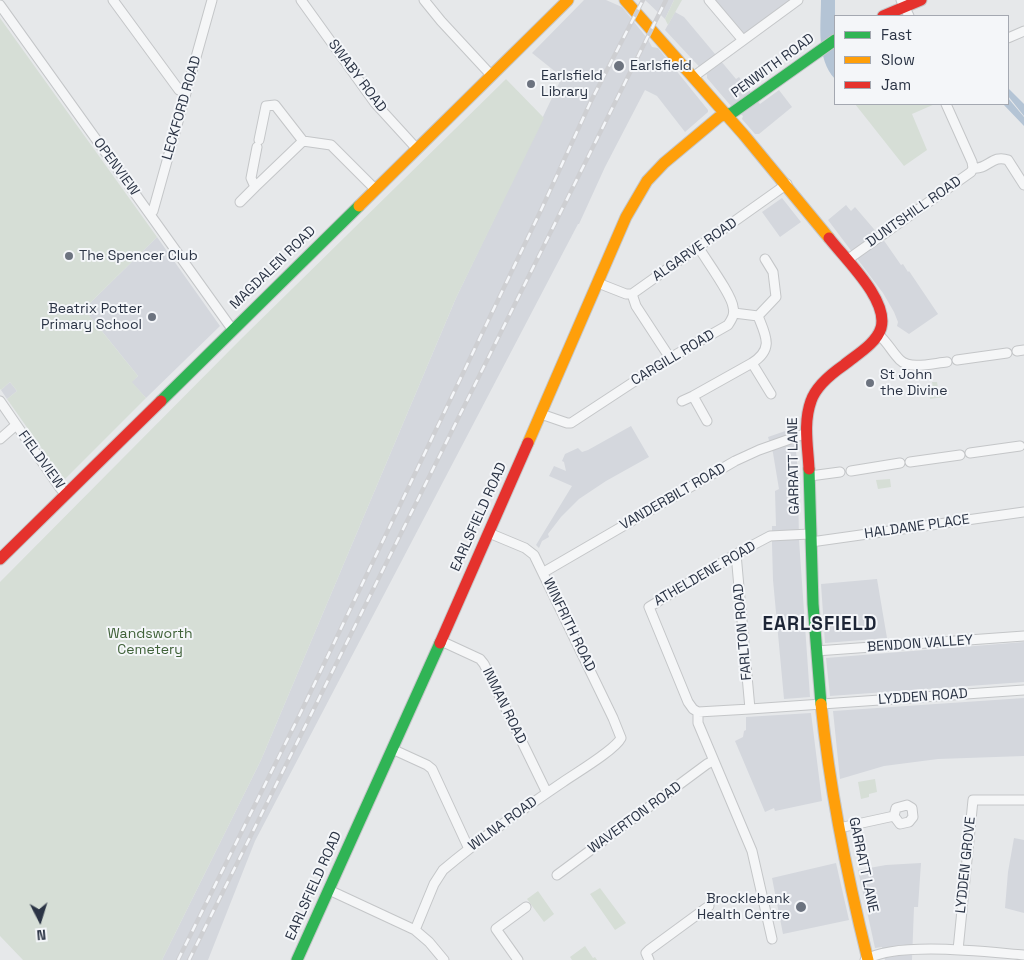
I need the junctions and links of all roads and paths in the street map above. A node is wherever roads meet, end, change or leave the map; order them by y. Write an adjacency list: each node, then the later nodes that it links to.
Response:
1 (113, 0): 19 (street)
2 (212, 0): 19 (street, LECKFORD ROAD)
3 (301, 0): 23 (street, SWABY ROAD)
4 (424, 0): 17 (street)
5 (568, 0): 17 (main road, MAGDALEN ROAD)
6 (625, 0): 18 (main road)
7 (709, 0): 15 (street)
8 (798, 0): 15 (street)
9 (920, 0): 11 (main road)
10 (0, 5): 30 (street, OPENVIEW)
11 (905, 8): 12 (main road)
12 (886, 15)
13 (1024, 31): 14 (street)
14 (1009, 38)
15 (742, 39): 18 (street)
16 (834, 41): 21 (main road, PENWITH ROAD)
17 (491, 75): 23 (main road, MAGDALEN ROAD)
18 (693, 77): 21 (main road)
19 (185, 94): 30 (street, LECKFORD ROAD)
20 (946, 105): 24 (street, DUNTSHILL ROAD)
21 (726, 115): 25 (main road); 34 (main road, EARLSFIELD ROAD)
22 (303, 141): 27 (street); 27 (street); 28 (street)
23 (418, 149): 28 (main road, MAGDALEN ROAD)
24 (972, 168): 26 (street); 33 (street, DUNTSHILL ROAD)
25 (787, 184): 31 (street, ALGARVE ROAD); 33 (main road)
26 (1024, 185)
27 (255, 187): 29 (street)
28 (375, 189): 38 (main road, MAGDALEN ROAD)
29 (240, 202)
30 (150, 214): 38 (street, OPENVIEW)
31 (699, 248): 35 (street, ALGARVE ROAD); 36 (street)
32 (765, 259): 37 (street)
33 (847, 260): 39 (main road)
34 (598, 283): 35 (street); 49 (main road, EARLSFIELD ROAD)
35 (632, 294): 41 (street)
36 (734, 313): 37 (street); 41 (street, CARGILL ROAD)
37 (758, 316): 44 (street)
38 (232, 329): 62 (main road, MAGDALEN ROAD)
39 (879, 336): 43 (street); 52 (main road, GARRATT LANE)
40 (1007, 353): 42 (street)
41 (670, 358): 49 (street, CARGILL ROAD)
42 (957, 360)
43 (946, 362)
44 (752, 363): 45 (street); 46 (street)
45 (771, 394)
46 (693, 396): 48 (street); 50 (street)
47 (0, 402): 51 (street, FIELDVIEW)
48 (682, 402)
49 (541, 414): 64 (main road, EARLSFIELD ROAD)
50 (707, 420)
51 (16, 425): 53 (street); 62 (street, FIELDVIEW)
52 (807, 433): 61 (main road, GARRATT LANE); 68 (street, VANDERBILT ROAD)
53 (0, 439)
54 (1020, 446): 55 (street)
55 (970, 453)
56 (960, 455): 57 (street)
57 (910, 462)
58 (900, 463): 59 (street)
59 (851, 471)
60 (840, 472): 61 (street)
61 (810, 476): 65 (main road, GARRATT LANE)
62 (66, 494): 67 (main road, MAGDALEN ROAD)
63 (1024, 512): 65 (street, HALDANE PLACE)
64 (489, 533): 68 (street, WINFRITH ROAD); 70 (main road, EARLSFIELD ROAD)
65 (811, 538): 66 (street, ATHELDENE ROAD); 71 (main road, GARRATT LANE)
66 (736, 554): 74 (street, FARLTON ROAD); 75 (street, ATHELDENE ROAD)
67 (0, 559)
68 (544, 572): 76 (street, WINFRITH ROAD)
69 (1024, 636): 71 (street, BENDON VALLEY)
70 (440, 641): 77 (main road, EARLSFIELD ROAD); 79 (street, INMAN ROAD)
71 (816, 651): 73 (main road, GARRATT LANE)
72 (1024, 690): 73 (street, LYDDEN ROAD)
73 (821, 704): 74 (street); 82 (main road, GARRATT LANE)
74 (750, 709): 75 (street)
75 (698, 712): 78 (street, ATHELDENE ROAD)
76 (619, 742): 79 (street, WILNA ROAD)
77 (392, 749): 83 (street); 85 (main road, EARLSFIELD ROAD)
78 (713, 761): 84 (street, WAVERTON ROAD); 89 (street, ATHELDENE ROAD)
79 (546, 793): 83 (street, WILNA ROAD)
80 (1024, 800): 90 (street, LYDDEN GROVE)
81 (894, 816): 82 (street)
82 (839, 828): 92 (main road, GARRATT LANE)
83 (469, 849): 88 (street, WILNA ROAD)
84 (557, 875)
85 (329, 890): 88 (street); 93 (main road, EARLSFIELD ROAD)
86 (709, 906): 96 (street)
87 (526, 907): 95 (street)
88 (415, 930): 94 (street)
89 (772, 939)
90 (958, 950): 91 (street); 92 (street)
91 (1024, 955)
92 (867, 959)
93 (297, 960)
94 (444, 960)
95 (518, 960)
96 (649, 960)

